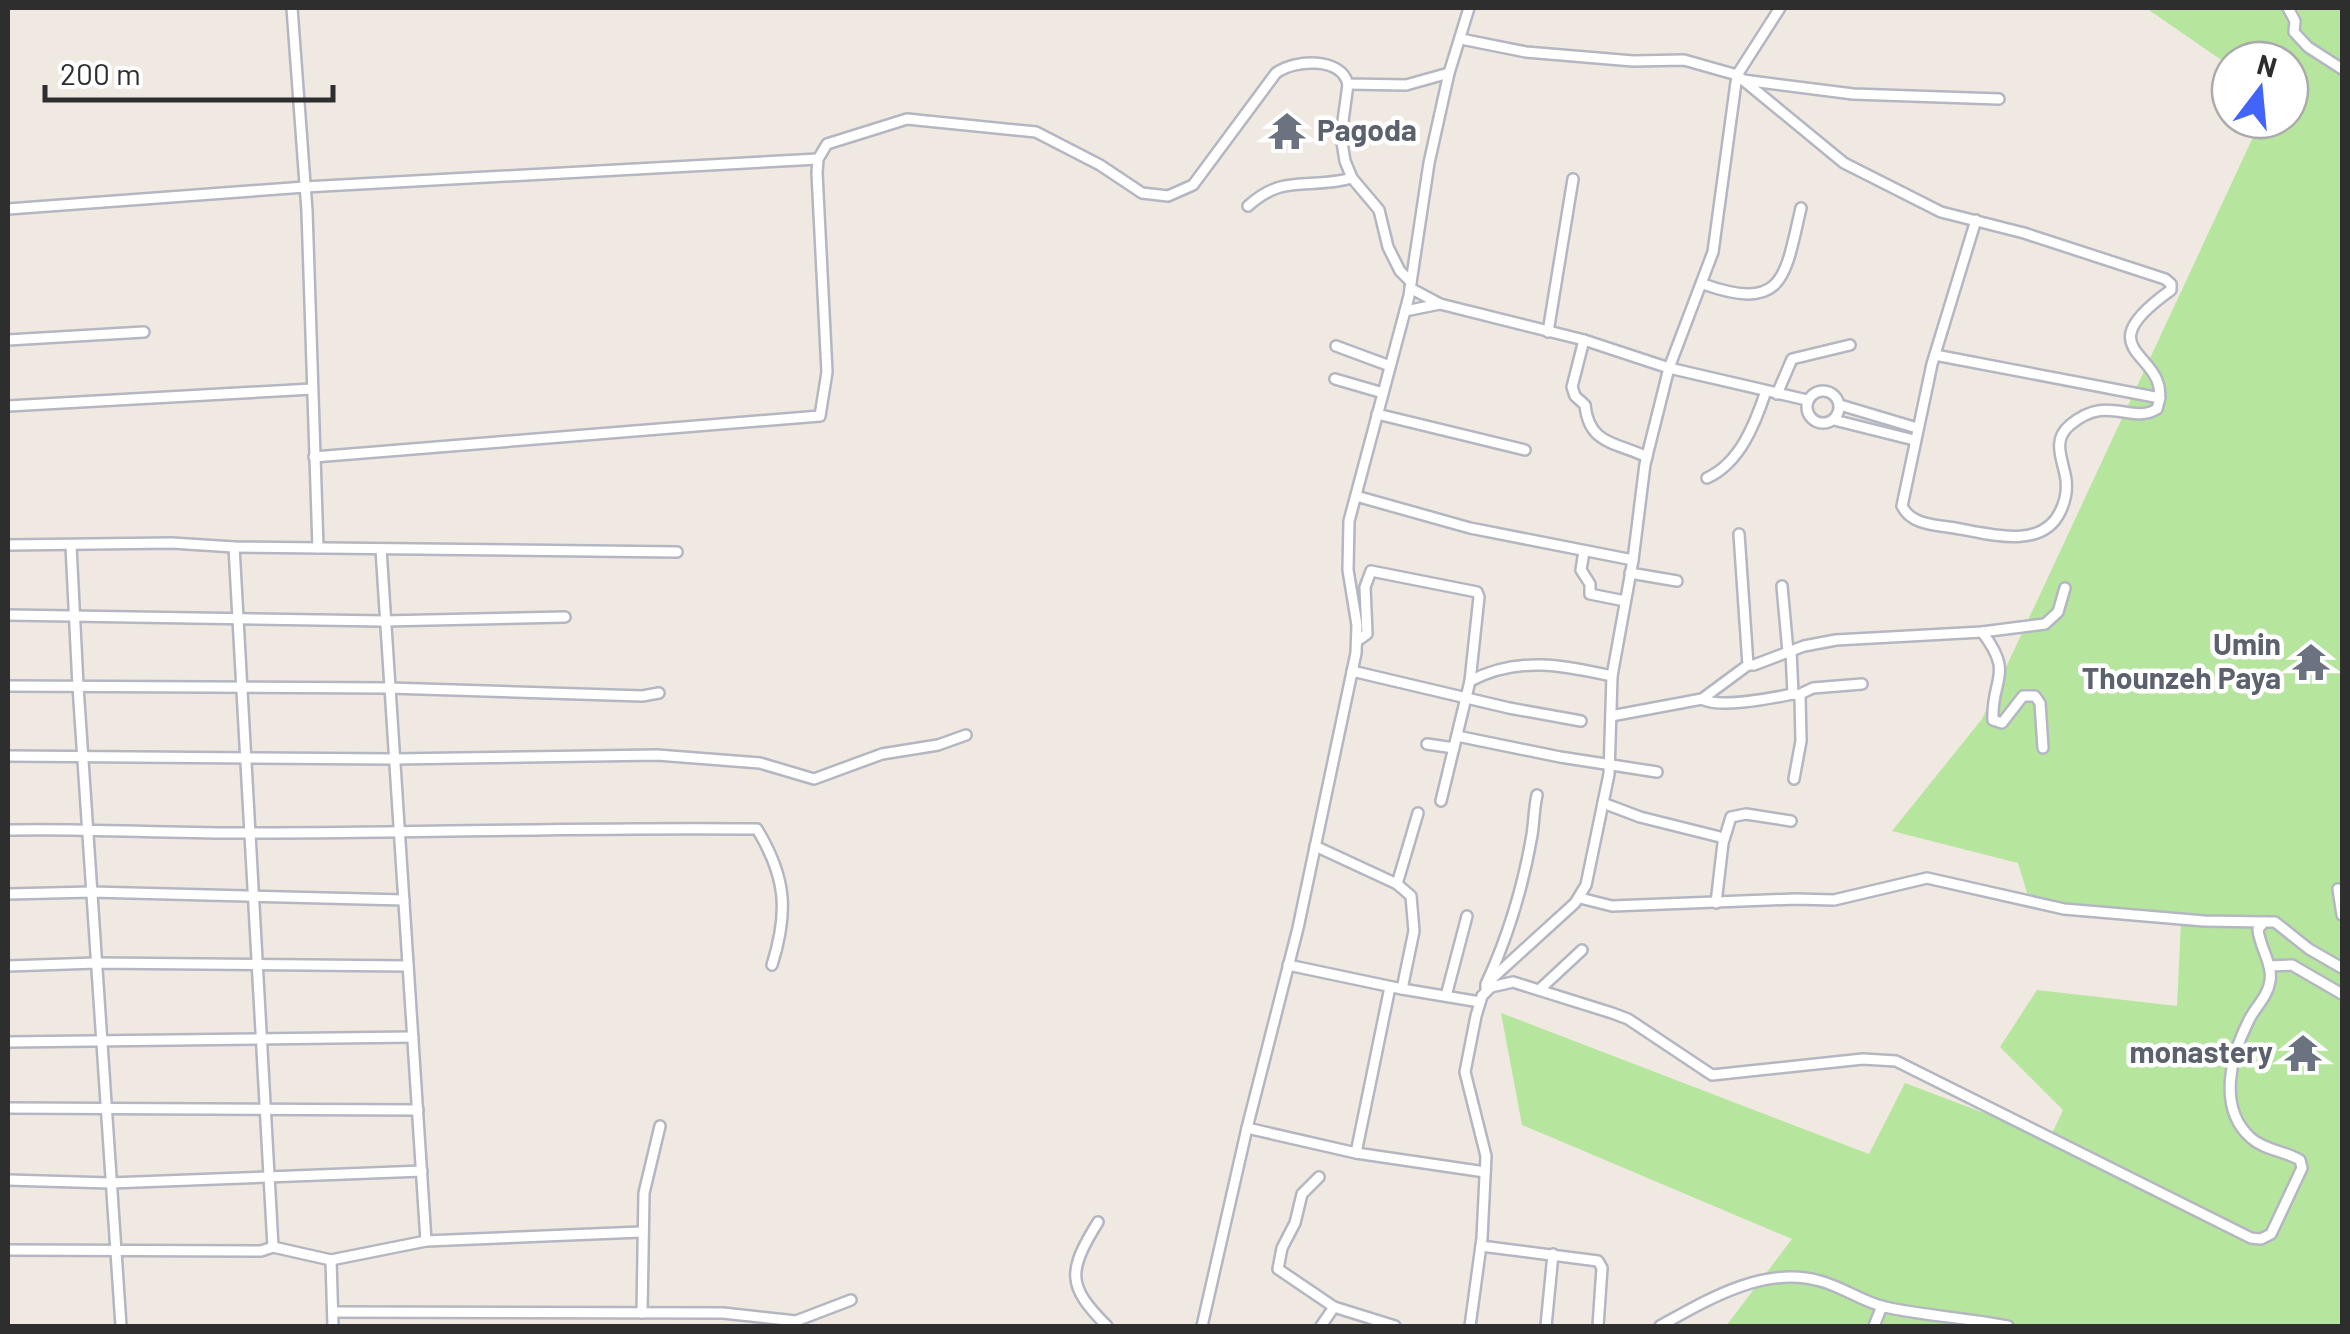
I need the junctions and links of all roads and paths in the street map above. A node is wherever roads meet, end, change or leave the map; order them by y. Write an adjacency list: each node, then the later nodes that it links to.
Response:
1 (292, 8): 14 (street)
2 (1469, 8): 5 (street)
3 (1780, 8): 8 (street)
4 (2288, 8): 6 (street)
5 (1461, 40): 7 (street); 8 (street)
6 (2342, 69)
7 (1449, 74): 9 (street); 20 (street)
8 (1740, 77): 10 (street); 18 (street); 19 (street)
9 (1348, 84): 11 (street); 12 (street)
10 (1999, 99)
11 (818, 159): 14 (street); 45 (street)
12 (1352, 178): 15 (street); 20 (street)
13 (1572, 179): 24 (street)
14 (305, 187): 16 (street); 33 (street)
15 (1248, 206)
16 (8, 208)
17 (1802, 208): 19 (street)
18 (1976, 220): 29 (street); 36 (street)
19 (1703, 284): 31 (street)
20 (1411, 285): 21 (street); 22 (street)
21 (1440, 304): 22 (street); 24 (street)
22 (1405, 311): 30 (street)
23 (144, 332): 25 (street)
24 (1548, 332): 26 (street)
25 (8, 340)
26 (1584, 340): 31 (street); 46 (street)
27 (1850, 345): 35 (street)
28 (1336, 346): 30 (street)
29 (1935, 355): 36 (street); 42 (street)
30 (1390, 366): 34 (street)
31 (1669, 368): 35 (street); 46 (street)
32 (1335, 379): 34 (street)
33 (312, 389): 39 (street); 45 (street)
34 (1383, 392): 40 (street)
35 (1771, 392): 37 (street); 47 (street)
36 (2160, 398): 43 (street)
37 (1807, 400): 38 (street); 41 (street)
38 (1840, 405): 41 (street); 42 (street)
39 (8, 406)
40 (1378, 414): 44 (street); 48 (street)
41 (1834, 420): 43 (street)
42 (1917, 428): 43 (street)
43 (1914, 440)
44 (1525, 450)
45 (314, 457): 53 (street)
46 (1647, 457): 57 (street)
47 (1707, 478)
48 (1356, 496): 55 (street); 69 (street)
49 (1739, 534): 71 (street)
50 (8, 545): 51 (street)
51 (72, 546): 52 (street); 63 (street)
52 (234, 547): 53 (street); 66 (street)
53 (318, 548): 54 (street)
54 (381, 549): 56 (street); 67 (street)
55 (1584, 550): 57 (street); 62 (street)
56 (677, 552)
57 (1633, 560): 58 (street)
58 (1630, 572): 59 (street); 62 (street)
59 (1677, 581)
60 (1782, 586): 70 (street)
61 (2065, 588): 68 (street)
62 (1625, 601): 73 (street)
63 (75, 614): 64 (street); 66 (street); 77 (street)
64 (8, 615)
65 (564, 617): 67 (street)
66 (238, 618): 67 (street); 78 (street)
67 (384, 620): 79 (street)
68 (1982, 632): 70 (street); 90 (street)
69 (1356, 642): 72 (street); 74 (street)
70 (1790, 651): 71 (street); 81 (street)
71 (1748, 664): 83 (street)
72 (1352, 671): 82 (street); 108 (street)
73 (1612, 676): 74 (street); 84 (street)
74 (1470, 681): 82 (street)
75 (1862, 684): 81 (street)
76 (8, 686): 77 (street)
77 (78, 686): 78 (street); 92 (street)
78 (241, 686): 79 (street); 93 (street)
79 (389, 688): 80 (street); 94 (street)
80 (659, 693)
81 (1795, 695): 83 (street); 97 (street)
82 (1466, 698): 85 (street); 87 (street)
83 (1702, 698): 84 (street)
84 (1610, 716): 95 (street)
85 (1581, 721)
86 (966, 735): 94 (street)
87 (1457, 736): 89 (street); 95 (street)
88 (1427, 744): 89 (street)
89 (1454, 748): 99 (street)
90 (2043, 748)
91 (8, 756): 92 (street)
92 (84, 758): 93 (street); 103 (street)
93 (245, 759): 94 (street); 106 (street)
94 (394, 759): 105 (street)
95 (1609, 766): 96 (street); 100 (street)
96 (1658, 772)
97 (1794, 778)
98 (1537, 795): 130 (street)
99 (1441, 801)
100 (1603, 804): 107 (street); 114 (street)
101 (1418, 813): 109 (street)
102 (1791, 821): 107 (street)
103 (88, 828): 104 (street); 106 (street); 111 (street)
104 (8, 830)
105 (399, 831): 106 (street); 115 (street); 124 (street)
106 (249, 834): 113 (street)
107 (1724, 838): 116 (street)
108 (1315, 846): 109 (street); 123 (street)
109 (1396, 884): 131 (street)
110 (2338, 889): 117 (street)
111 (92, 892): 112 (street); 113 (street); 121 (street)
112 (8, 894)
113 (253, 897): 115 (street); 122 (street)
114 (1580, 898): 116 (street); 130 (street)
115 (404, 900): 126 (street)
116 (1716, 903): 119 (street)
117 (2342, 915)
118 (1467, 916): 134 (street)
119 (2264, 922): 127 (street); 128 (street)
120 (1582, 950): 132 (street)
121 (96, 963): 122 (street); 125 (street); 139 (street)
122 (257, 964): 126 (street); 137 (street)
123 (1288, 964): 129 (street); 145 (street)
124 (772, 965)
125 (8, 966)
126 (408, 966): 136 (street)
127 (2268, 966): 132 (street); 133 (street)
128 (2342, 968)
129 (1390, 986): 131 (street); 146 (street)
130 (1486, 988): 132 (street); 135 (street)
131 (1402, 989): 134 (street)
132 (1539, 990)
133 (2342, 994)
134 (1446, 996): 135 (street)
135 (1480, 1002): 148 (street)
136 (413, 1037): 137 (street); 142 (street)
137 (261, 1038): 139 (street); 143 (street)
138 (8, 1042): 139 (street)
139 (101, 1042): 141 (street)
140 (8, 1108): 141 (street)
141 (105, 1108): 143 (street); 152 (street)
142 (418, 1110): 143 (street); 147 (street)
143 (265, 1112): 150 (street)
144 (660, 1126): 154 (street)
145 (1247, 1128): 146 (street); 170 (street)
146 (1356, 1154): 148 (street)
147 (422, 1171): 150 (street); 155 (street)
148 (1485, 1172): 156 (street)
149 (1319, 1177): 164 (street)
150 (269, 1179): 152 (street); 157 (street)
151 (8, 1180): 152 (street)
152 (110, 1183): 159 (street)
153 (1098, 1222): 169 (street)
154 (641, 1232): 155 (street); 166 (street)
155 (426, 1241): 161 (street)
156 (1481, 1246): 160 (street); 173 (street)
157 (273, 1247): 159 (street); 161 (street)
158 (8, 1250): 159 (street)
159 (114, 1250): 167 (street)
160 (1553, 1254): 174 (street); 175 (street)
161 (331, 1260): 165 (street)
162 (852, 1300): 166 (street)
163 (1882, 1306): 176 (street); 177 (street); 178 (street)
164 (1334, 1307): 171 (street); 172 (street)
165 (333, 1312): 166 (street); 168 (street)
166 (642, 1313)
167 (121, 1326)
168 (334, 1326)
169 (1106, 1326)
170 (1202, 1326)
171 (1321, 1326)
172 (1395, 1326)
173 (1470, 1326)
174 (1546, 1326)
175 (1598, 1326)
176 (1660, 1326)
177 (1874, 1326)
178 (2008, 1326)

